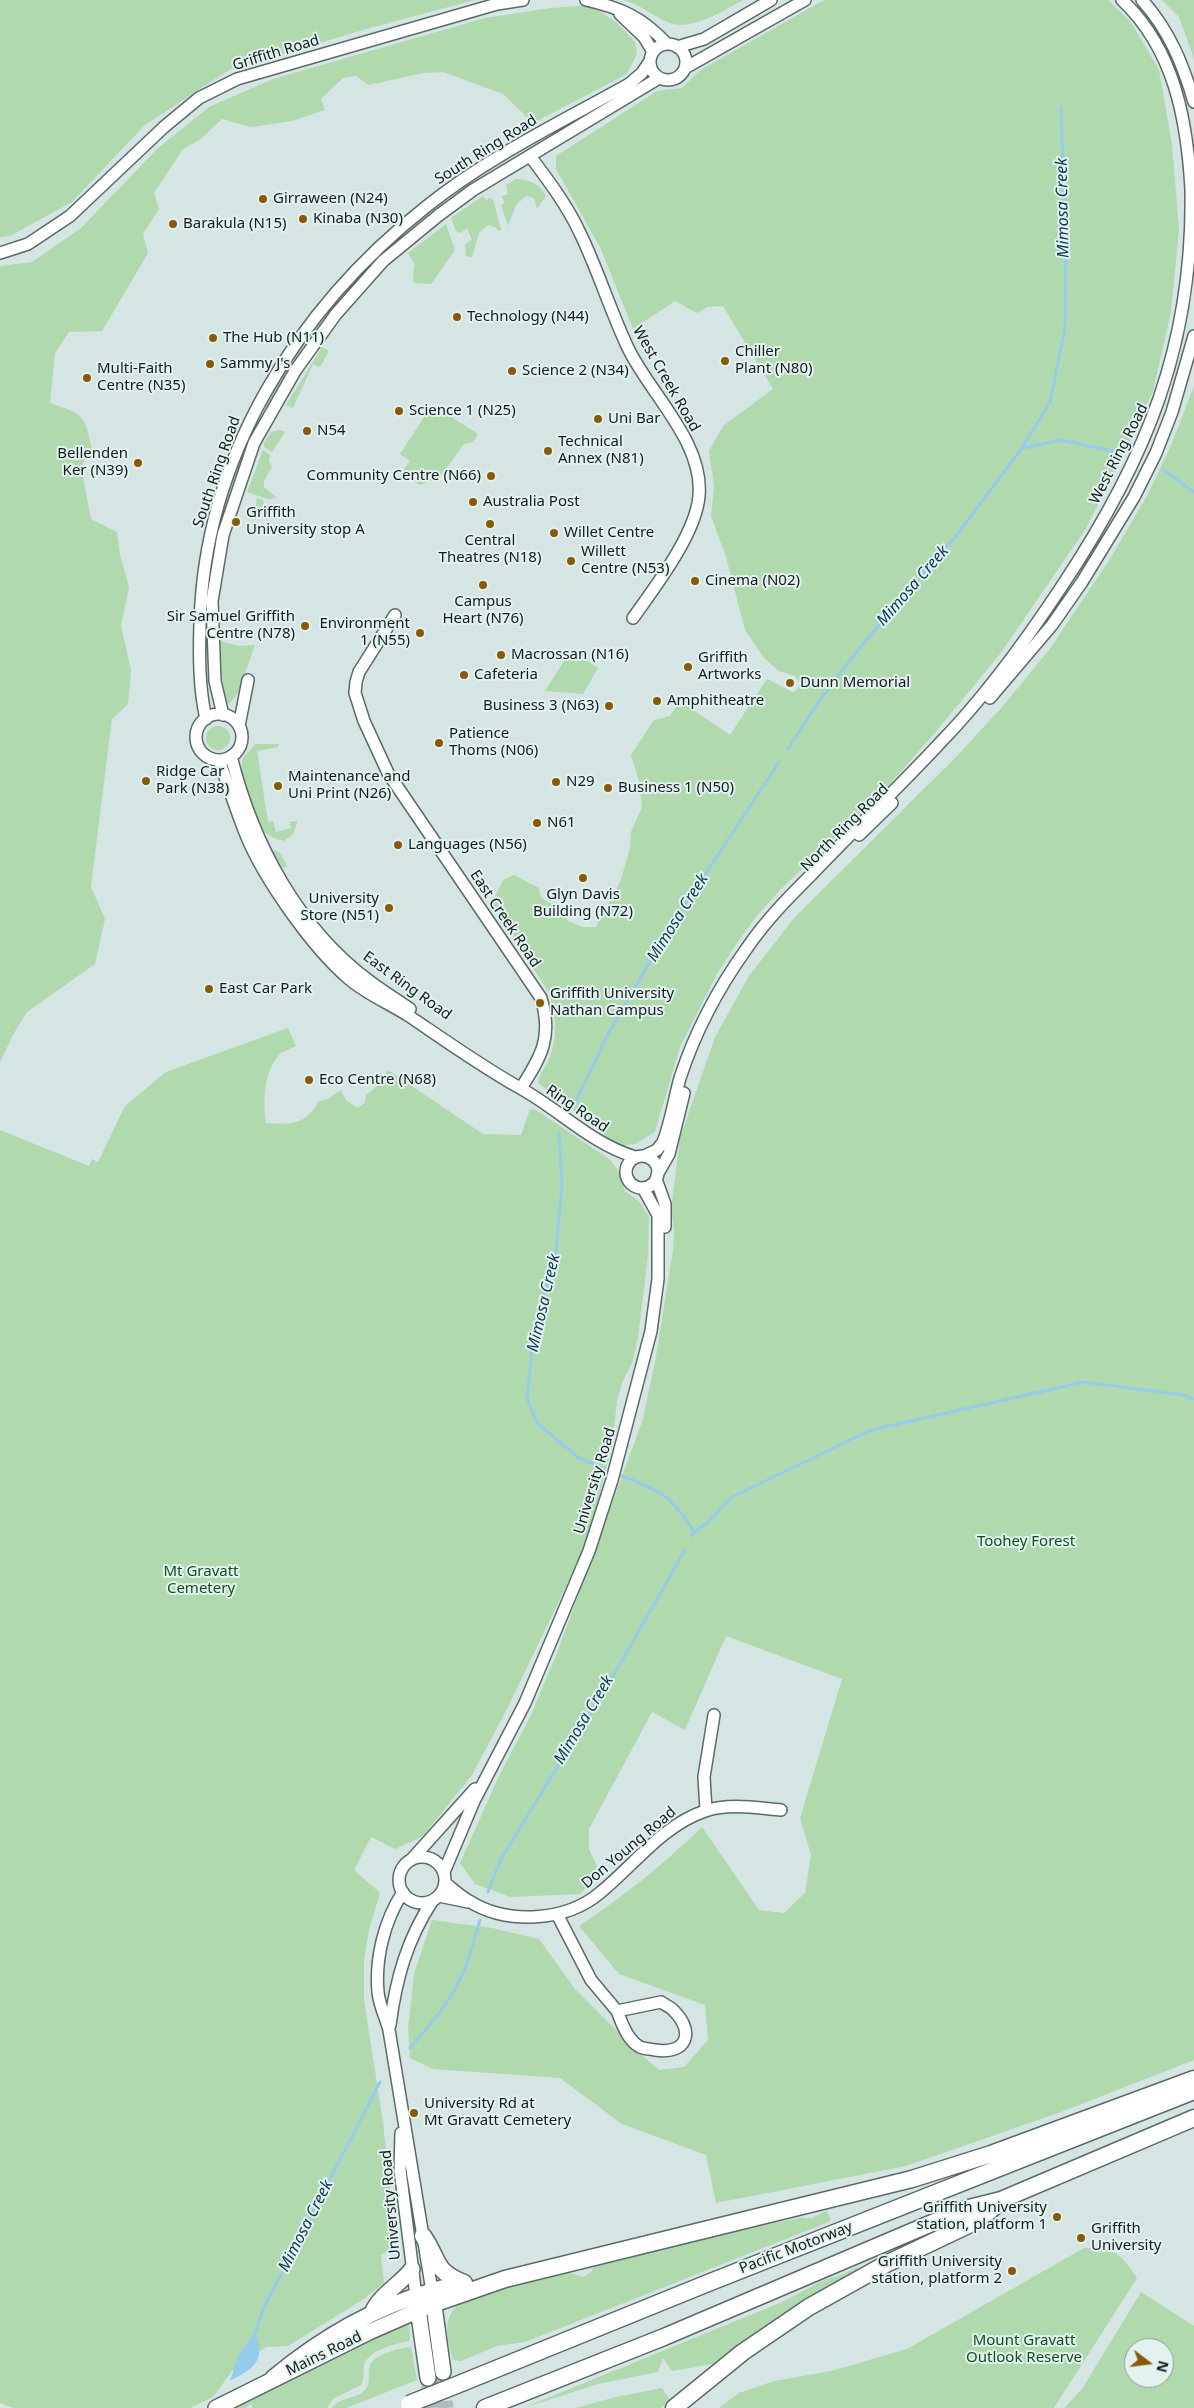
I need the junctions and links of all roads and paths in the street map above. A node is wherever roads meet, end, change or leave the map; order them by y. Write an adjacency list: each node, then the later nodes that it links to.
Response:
1 (524, 0): 14 (street, Griffith Road)
2 (586, 0): 7 (street)
3 (771, 0): 8 (street)
4 (806, 0): 10 (street)
5 (1122, 0): 15 (street, West Ring Road)
6 (1142, 0): 12 (street)
7 (609, 5): 8 (street); 9 (street)
8 (672, 45): 9 (street); 10 (street)
9 (651, 57): 11 (street); 22 (street, South Ring Road)
10 (684, 68): 11 (street)
11 (660, 78): 13 (street, South Ring Road)
12 (1194, 102)
13 (530, 156): 20 (street, West Creek Road); 21 (street, South Ring Road)
14 (0, 252)
15 (1193, 257): 17 (street, West Ring Road)
16 (1194, 336): 18 (street, West Ring Road)
17 (1099, 527): 18 (street, West Ring Road); 29 (street, North Ring Road)
18 (1111, 534): 31 (street, North Ring Road)
19 (395, 614): 27 (street, East Creek Road)
20 (633, 618)
21 (225, 715): 22 (street); 23 (street); 23 (street)
22 (206, 719): 25 (street)
23 (239, 726): 24 (street)
24 (232, 756): 25 (street); 27 (street, East Ring Road)
25 (219, 760): 26 (street, East Ring Road)
26 (503, 1080): 27 (street, Ring Road)
27 (521, 1088): 28 (street, Ring Road)
28 (602, 1145): 29 (street, Ring Road); 30 (street)
29 (639, 1157): 30 (street); 31 (street)
30 (626, 1172): 32 (street)
31 (657, 1177): 32 (street); 33 (street)
32 (643, 1188): 33 (street, University Road)
33 (658, 1276): 35 (street, University Road)
34 (714, 1715): 36 (street)
35 (491, 1768): 38 (street, University Road); 39 (street, University Road)
36 (706, 1810): 37 (street, Don Young Road); 43 (street, Don Young Road)
37 (781, 1810)
38 (412, 1860): 39 (street); 40 (street)
39 (444, 1877): 41 (street); 42 (street, Don Young Road)
40 (403, 1892): 41 (street); 45 (street, University Road)
41 (436, 1898): 42 (street, Don Young Road); 45 (street, University Road)
42 (470, 1902): 43 (street, Don Young Road)
43 (557, 1914): 44 (street)
44 (617, 2011): 44 (street)
45 (389, 2030): 48 (street, University Road)
46 (1194, 2079): 53 (highway)
47 (1194, 2091): 61 (highway, Pacific Motorway, bridge)
48 (401, 2112): 51 (street, University Road); 52 (street, University Road)
49 (1194, 2118): 50 (highway, Pacific Motorway)
50 (1001, 2200): 63 (highway, Pacific Motorway); 64 (highway)
51 (423, 2236): 54 (highway); 55 (street, University Road)
52 (412, 2269): 56 (street, University Road); 57 (main road)
53 (505, 2279): 54 (highway); 55 (highway)
54 (464, 2283): 55 (highway)
55 (433, 2298): 56 (main road); 58 (main road)
56 (417, 2303): 57 (main road); 59 (main road, Mains Road); 60 (main road)
57 (372, 2314): 59 (main road)
58 (443, 2372)
59 (273, 2378): 62 (main road, Mains Road)
60 (428, 2378)
61 (404, 2406)
62 (216, 2408)
63 (485, 2408)
64 (674, 2408)

